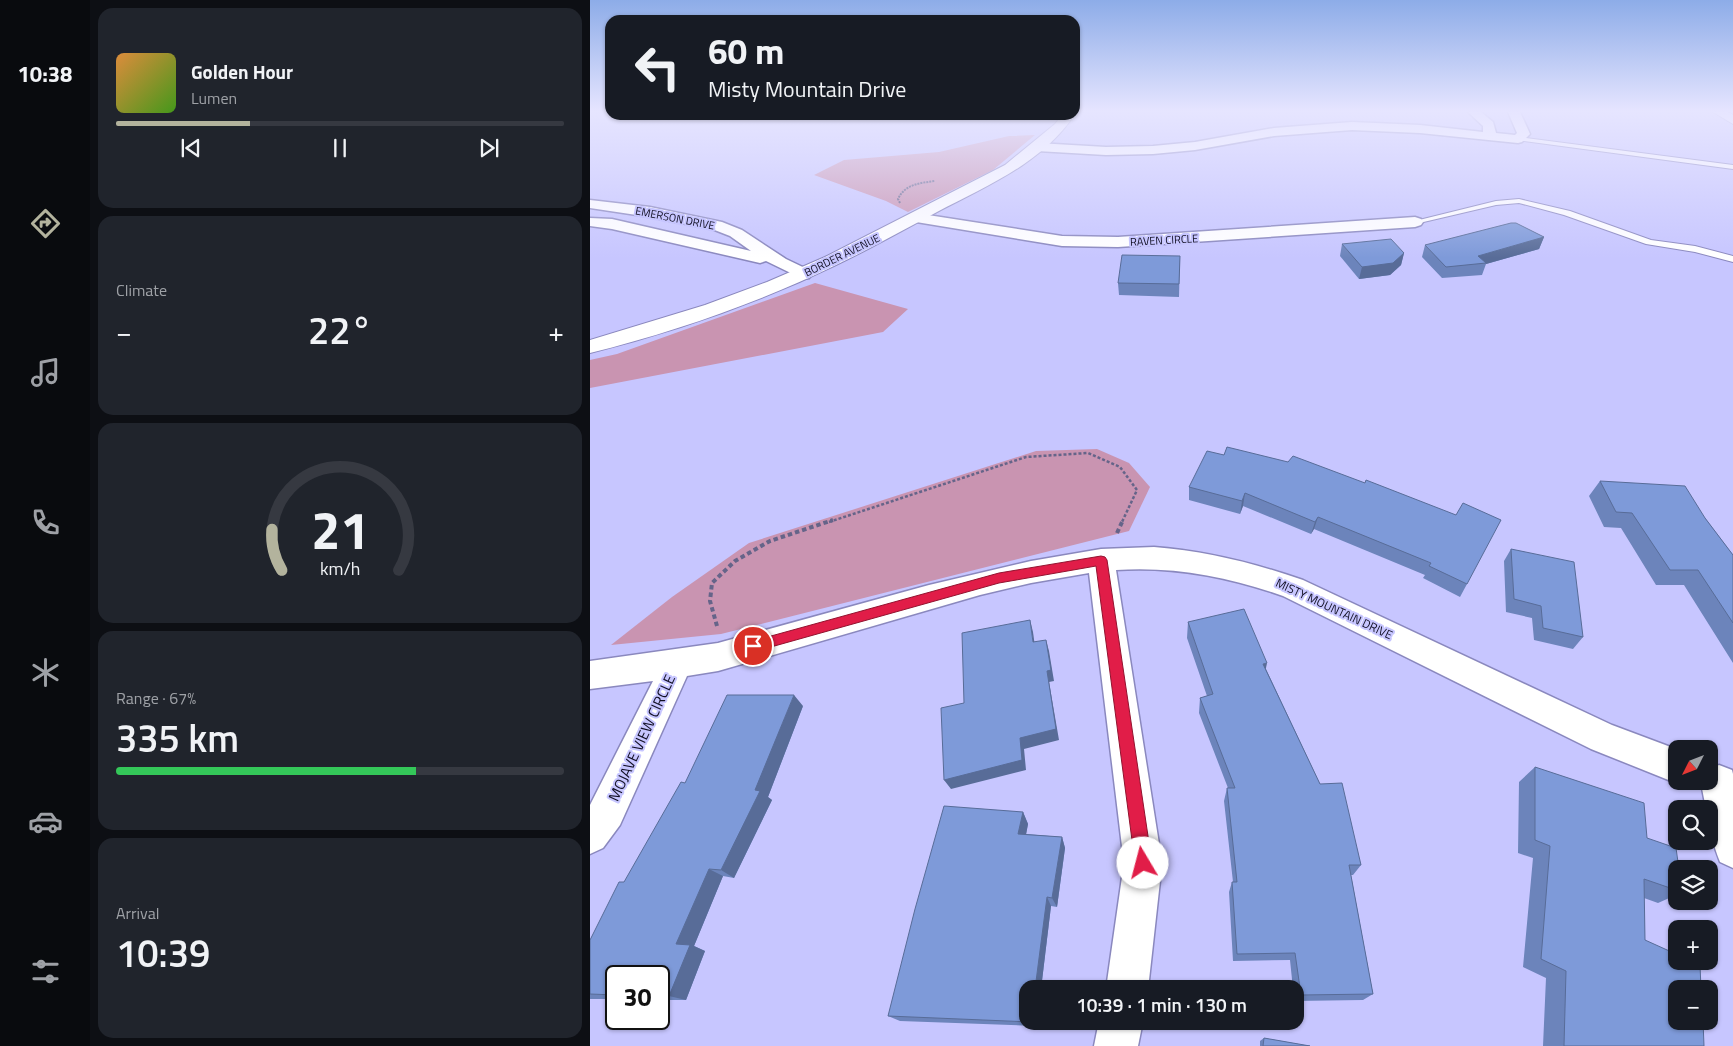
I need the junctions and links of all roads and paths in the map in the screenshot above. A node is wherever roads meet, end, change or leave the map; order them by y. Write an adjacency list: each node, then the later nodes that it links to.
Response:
1 (1019, 161): 5 (street, BORDER AVENUE)
2 (1685, 161): 3 (lane)
3 (1733, 167)
4 (590, 204): 9 (street, EMERSON DRIVE)
5 (915, 218): 7 (street, RAVEN CIRCLE); 10 (street, BORDER AVENUE)
6 (590, 222): 9 (street, EMERSON DRIVE)
7 (1415, 222): 8 (lane)
8 (1733, 259)
9 (780, 264): 10 (street, EMERSON DRIVE)
10 (803, 274): 11 (street, BORDER AVENUE)
11 (590, 347)
12 (1108, 548): 13 (path); 14 (street, MISTY MOUNTAIN DRIVE); 16 (street, MISTY MOUNTAIN DRIVE); 20 (street)
13 (718, 630)
14 (677, 664): 15 (street, MISTY MOUNTAIN DRIVE); 18 (street, MOJAVE VIEW CIRCLE)
15 (590, 675)
16 (1668, 763)
17 (1720, 782): 19 (street)
18 (590, 835)
19 (1733, 848)
20 (1127, 980)
21 (1119, 1030): 22 (street)
22 (1116, 1046)

